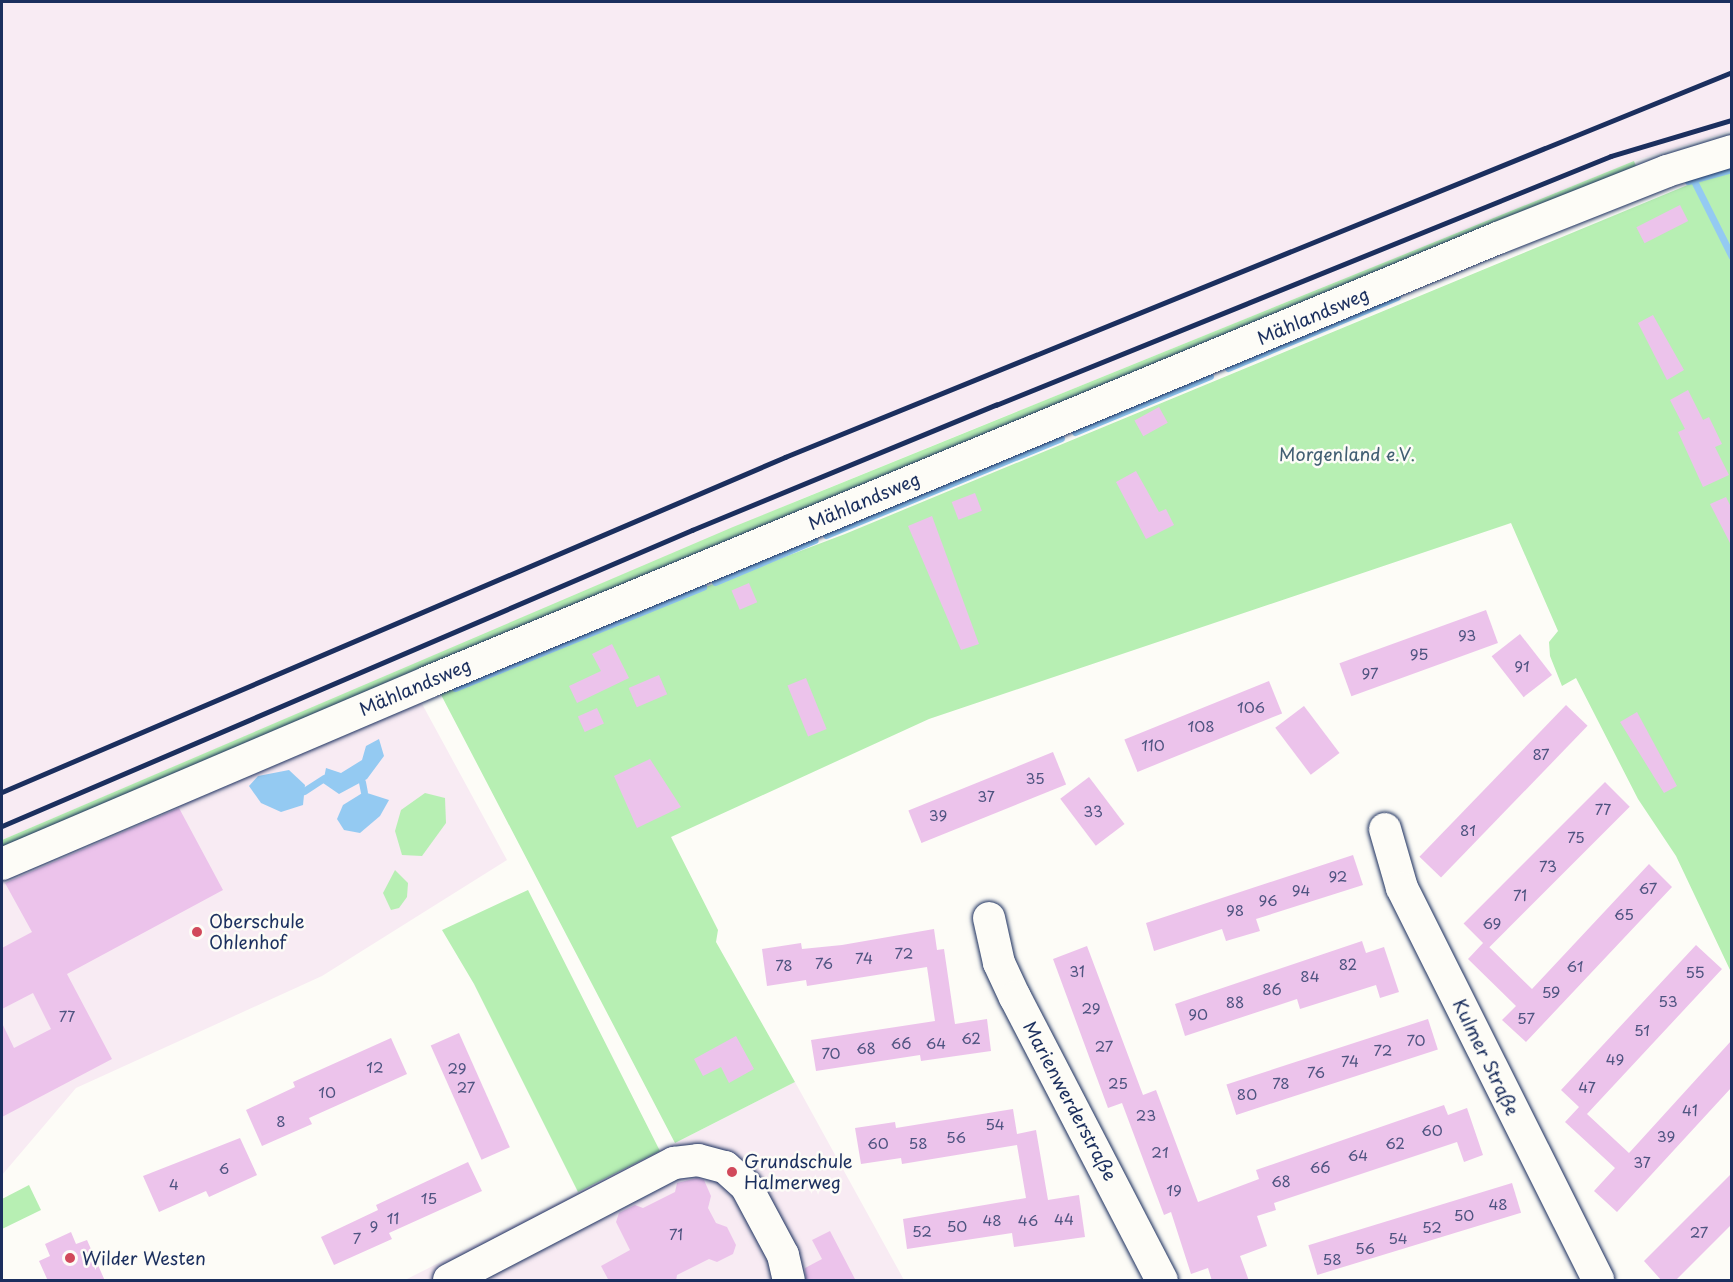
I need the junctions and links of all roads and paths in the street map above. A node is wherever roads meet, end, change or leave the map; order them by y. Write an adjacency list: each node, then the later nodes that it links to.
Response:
1 (1731, 151): 3 (street, Mählandsweg)
2 (1385, 829): 8 (street, Kulmer Straße)
3 (2, 864)
4 (989, 918): 7 (street, Marienwerderstraße)
5 (449, 1281): 6 (street)
6 (789, 1281)
7 (1162, 1281)
8 (1598, 1281)

